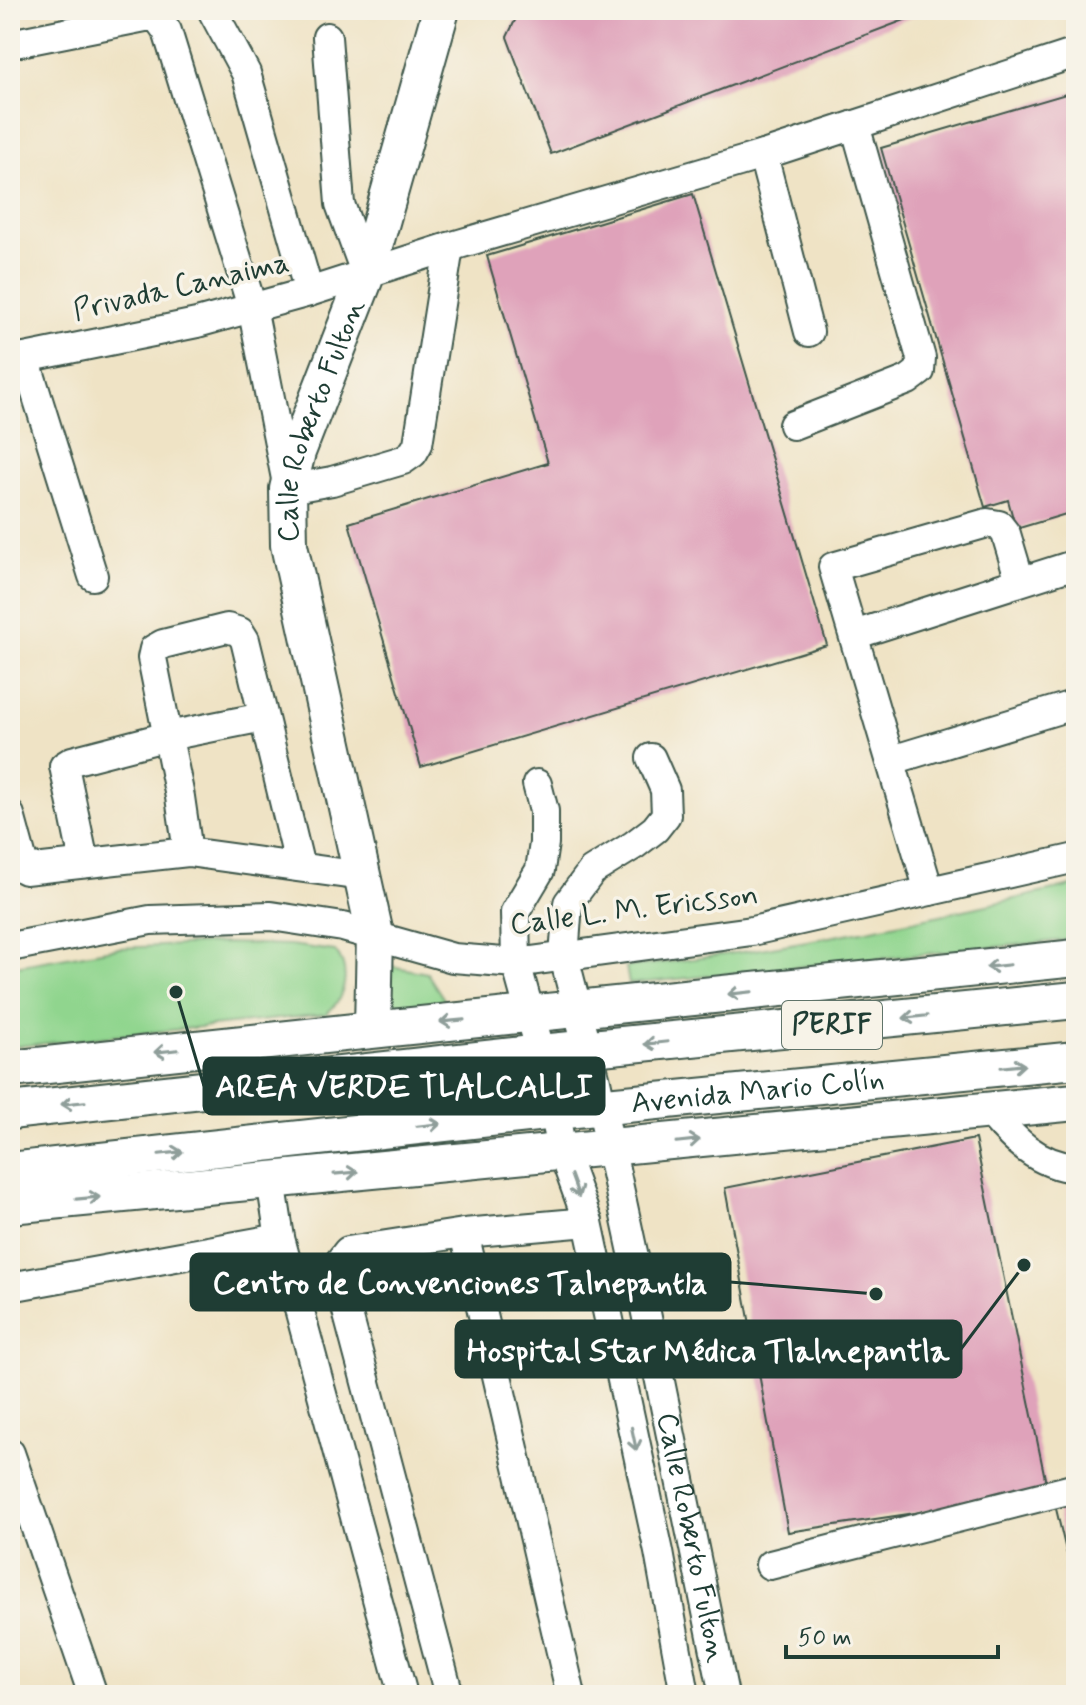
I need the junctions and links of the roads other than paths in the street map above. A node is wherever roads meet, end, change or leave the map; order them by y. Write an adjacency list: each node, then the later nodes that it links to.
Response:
1 (212, 10): 10 (street)
2 (441, 10): 9 (main road, Calle Roberto Fulton)
3 (327, 37): 9 (street)
4 (10, 44): 11 (street)
5 (1076, 53): 6 (street, Privada Canaima)
6 (855, 125): 7 (street, Privada Canaima); 14 (street)
7 (763, 155): 8 (street, Privada Canaima); 12 (street)
8 (449, 247): 9 (street, Privada Canaima); 15 (street)
9 (366, 275): 10 (street, Privada Canaima); 15 (main road, Calle Roberto Fulton)
10 (309, 292): 11 (street, Privada Canaima)
11 (252, 307): 13 (street, Privada Canaima); 15 (street)
12 (809, 332)
13 (18, 360): 17 (street)
14 (793, 425)
15 (288, 489): 32 (main road, Calle Roberto Fulton)
16 (1076, 564): 18 (street)
17 (93, 576)
18 (1020, 581): 19 (street); 19 (street)
19 (854, 635): 24 (street)
20 (1076, 704): 24 (street)
21 (263, 717): 22 (street); 22 (street); 30 (street)
22 (168, 736): 27 (street); 29 (street)
23 (651, 758): 36 (street)
24 (892, 760): 33 (street)
25 (537, 784): 38 (street, Calle Roberto Fulton)
26 (10, 815): 31 (street)
27 (188, 852): 29 (street); 30 (street)
28 (1076, 858): 33 (street, Calle L. M. Ericsson)
29 (84, 862): 31 (street)
30 (300, 867): 32 (street)
31 (17, 871)
32 (362, 876): 34 (main road, Calle Roberto Fulton)
33 (929, 891): 36 (street, Calle L. M. Ericsson)
34 (375, 934): 35 (street, Calle L. M. Ericsson); 38 (street, Calle L. M. Ericsson); 42 (main road, Calle Roberto Fulton)
35 (10, 947)
36 (564, 957): 38 (street, Calle L. M. Ericsson); 40 (street, Calle Roberto Fulton)
37 (1076, 958): 40 (main road, one-way to 40)
38 (516, 963): 41 (street, Calle Roberto Fulton)
39 (1076, 1000): 43 (main road, Avenida Mario Colín / PERIF, one-way to 43)
40 (580, 1010): 41 (main road); 43 (street, Calle Roberto Fulton)
41 (530, 1014): 42 (main road, one-way to 42); 44 (street, Calle Roberto Fulton)
42 (373, 1028): 46 (main road, one-way to 46)
43 (589, 1049): 44 (main road, Avenida Mario Colín / PERIF); 49 (street, Calle Roberto Fulton)
44 (541, 1053): 48 (main road, Avenida Mario Colín / PERIF, one-way to 48); 50 (street, Calle Roberto Fulton)
45 (1076, 1060): 49 (main road, Avenida Mario Colín / PERIF, one-way to 45)
46 (10, 1069)
47 (1076, 1102): 51 (main road, Avenida Mario Colín)
48 (15, 1105)
49 (601, 1107): 50 (main road, Avenida Mario Colín / PERIF); 52 (street, Calle Roberto Fulton)
50 (555, 1111): 53 (street, Calle Roberto Fulton); 56 (main road, Avenida Mario Colín / PERIF, one-way to 50)
51 (989, 1111): 52 (main road, Avenida Mario Colín, one-way to 51); 54 (street)
52 (610, 1149): 53 (main road, Avenida Mario Colín); 61 (street, Calle Roberto Fulton)
53 (563, 1153): 55 (main road, Avenida Mario Colín, one-way to 53); 57 (street, Calle Roberto Fulton, one-way to 57)
54 (1076, 1168)
55 (271, 1180): 56 (main road, Avenida Mario Colín, one-way to 55); 59 (street)
56 (11, 1181)
57 (588, 1222): 58 (street); 62 (street, Calle Roberto Fulton)
58 (464, 1233): 70 (street); 71 (street)
59 (280, 1238): 60 (street); 69 (street)
60 (10, 1287)
61 (645, 1308): 62 (street); 65 (street, Calle Roberto Fulton)
62 (608, 1315): 66 (street, Calle Roberto Fulton, one-way to 66)
63 (10, 1453): 68 (street)
64 (1076, 1488): 67 (street)
65 (695, 1545): 66 (street); 73 (street, Calle Roberto Fulton)
66 (659, 1552): 72 (street, Calle Roberto Fulton)
67 (770, 1565)
68 (93, 1695)
69 (403, 1695)
70 (449, 1695)
71 (571, 1695)
72 (685, 1695)
73 (724, 1695)

